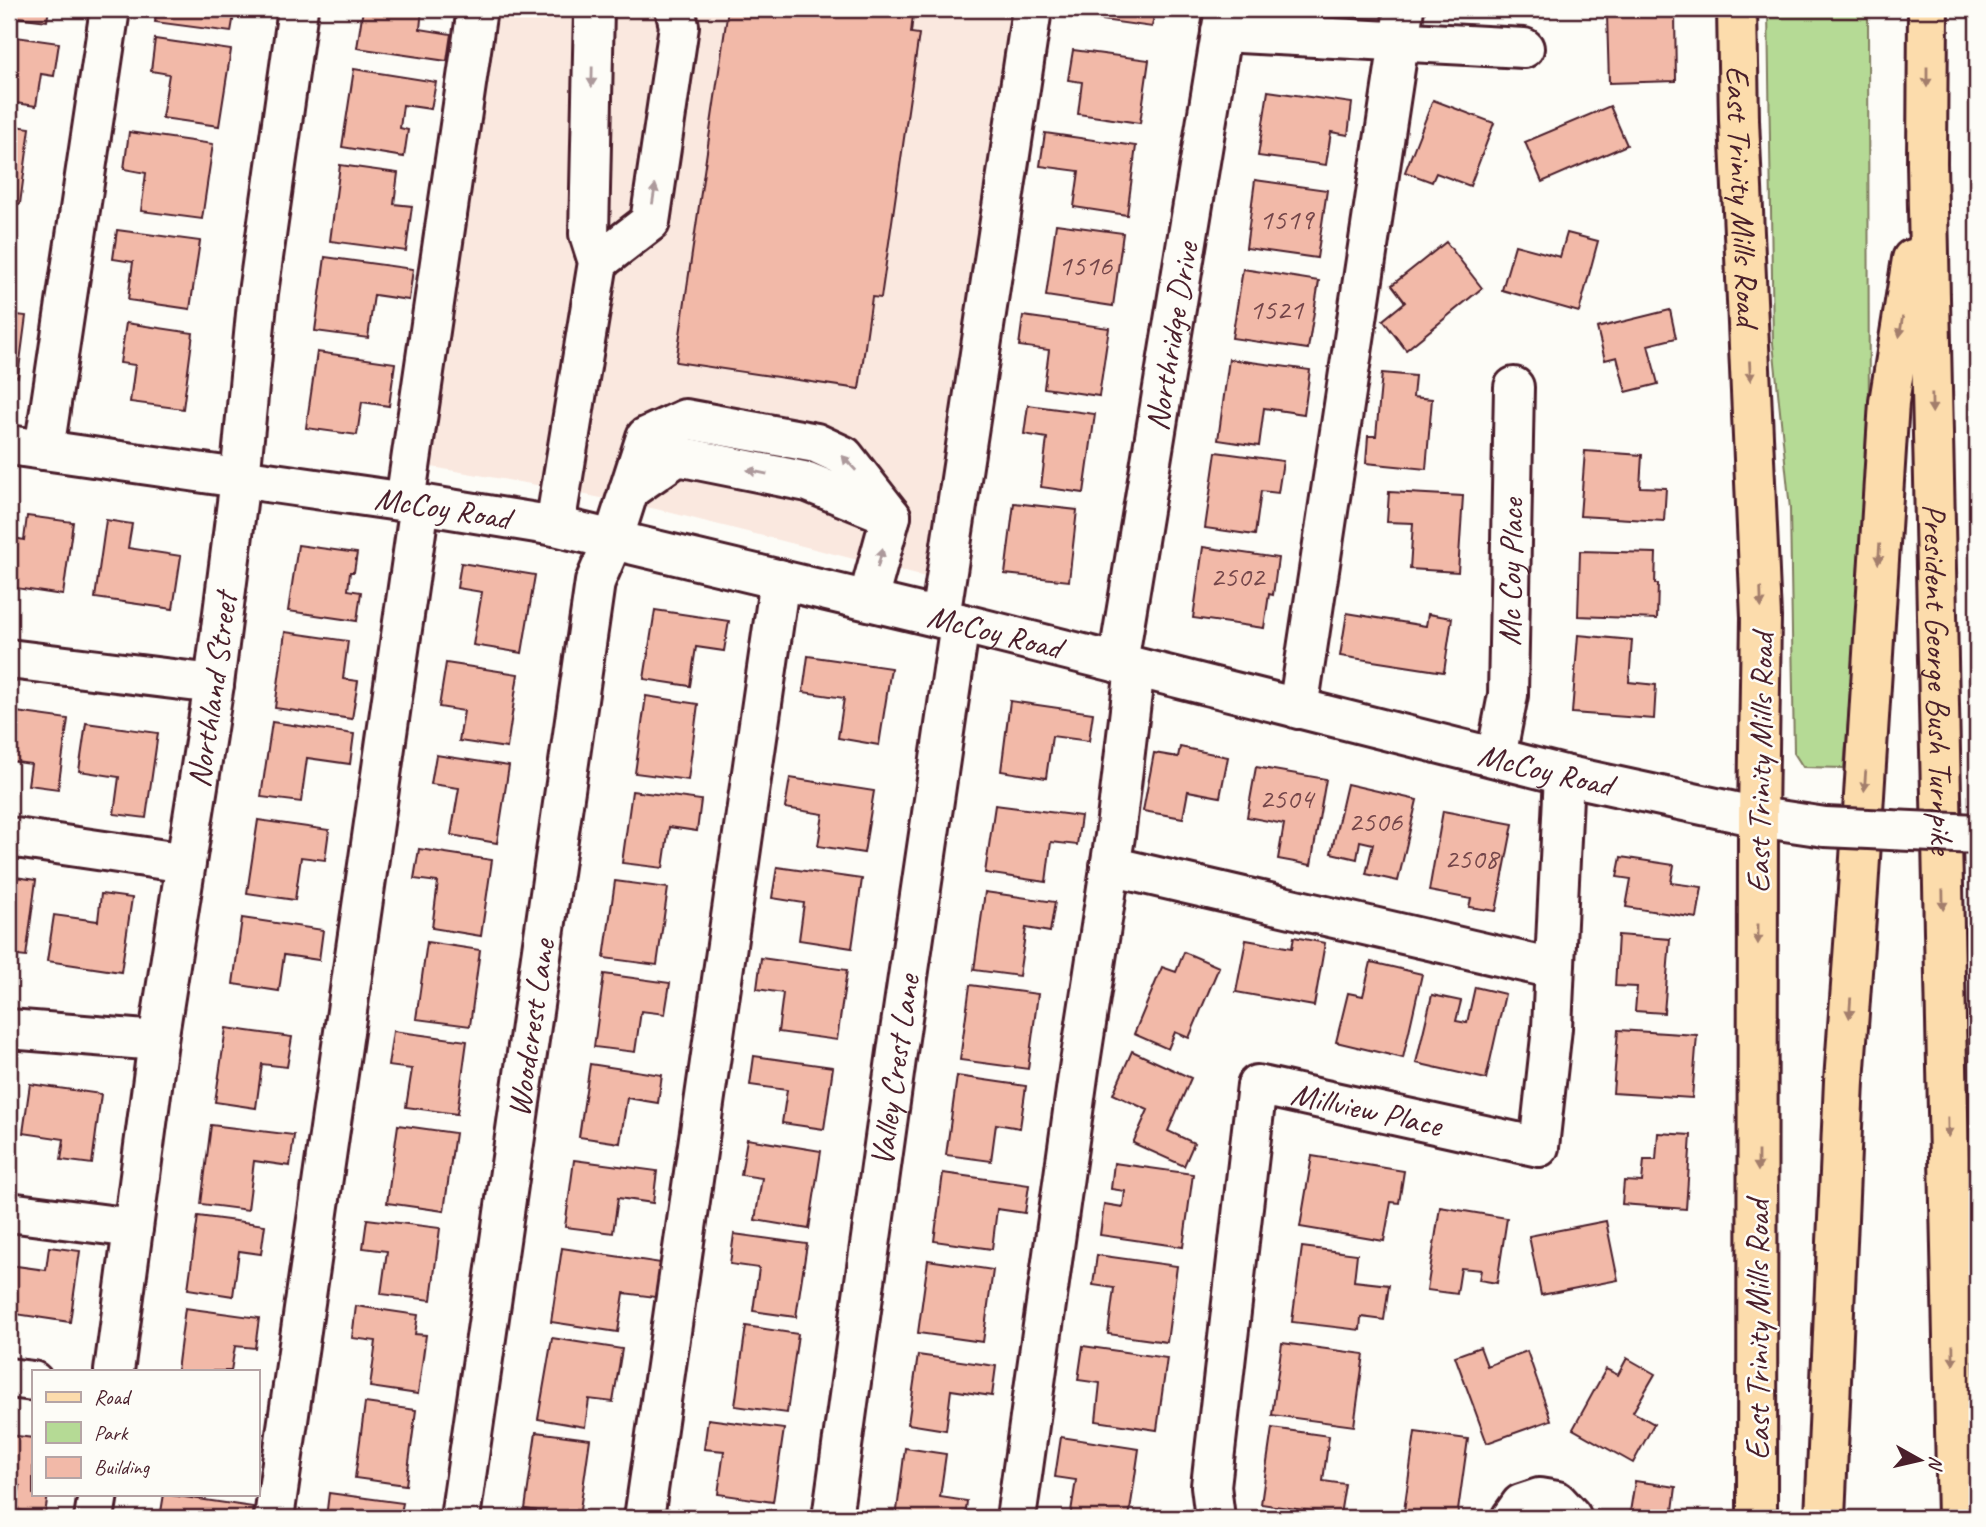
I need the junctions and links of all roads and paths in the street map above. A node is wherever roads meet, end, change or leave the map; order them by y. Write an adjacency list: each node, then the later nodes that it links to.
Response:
1 (110, 9): 15 (street)
2 (299, 9): 16 (street, Northland Street)
3 (477, 9): 17 (street)
4 (594, 9): 13 (street, one-way to 13)
5 (675, 9): 13 (street, one-way to 5)
6 (1032, 9): 22 (street, Valley Crest Lane)
7 (1737, 9): 29 (main road, East Trinity Mills Road, one-way to 29)
8 (1928, 9): 12 (main road, President George Bush Turnpike, one-way to 12)
9 (1223, 21): 10 (street); 24 (street, Northridge Drive)
10 (1401, 26): 11 (street); 26 (street)
11 (1524, 48)
12 (1927, 163): 53 (main road, one-way to 53); 54 (main road, President George Bush Turnpike, one-way to 54)
13 (598, 262): 18 (street)
14 (1514, 387): 27 (street, Mc Coy Place)
15 (26, 448): 16 (street, McCoy Road)
16 (240, 479): 17 (street, McCoy Road); 25 (street, Northland Street)
17 (412, 503): 18 (street, McCoy Road); 44 (street)
18 (555, 526): 19 (street, McCoy Road)
19 (613, 540): 20 (street, McCoy Road); 21 (street, Woodcrest Lane, one-way to 19); 45 (street, Woodcrest Lane)
20 (780, 579): 21 (street, McCoy Road); 46 (street)
21 (868, 600): 22 (street, McCoy Road)
22 (950, 620): 24 (street, McCoy Road); 47 (street, Valley Crest Lane)
23 (9, 659): 25 (street)
24 (1126, 665): 26 (street, McCoy Road); 33 (street, Northridge Drive)
25 (214, 684): 32 (street, Northland Street)
26 (1298, 709): 27 (street, McCoy Road)
27 (1496, 757): 28 (street, McCoy Road)
28 (1564, 775): 29 (street, McCoy Road); 34 (street, Millview Place)
29 (1758, 817): 30 (street, McCoy Road, bridge); 52 (main road, East Trinity Mills Road, one-way to 52)
30 (1977, 834)
31 (9, 837): 32 (street)
32 (186, 863): 36 (street, Northland Street)
33 (1110, 866): 34 (street); 48 (street, Northridge Drive)
34 (1554, 969): 49 (street, Millview Place)
35 (9, 1029): 36 (street)
36 (158, 1041): 38 (street, Northland Street)
37 (9, 1212): 38 (street)
38 (133, 1228): 39 (street, Northland Street)
39 (114, 1370)
40 (9, 1378): 41 (street)
41 (32, 1381)
42 (98, 1496): 43 (street)
43 (94, 1518)
44 (274, 1518)
45 (460, 1518)
46 (644, 1518)
47 (832, 1518)
48 (1016, 1518)
49 (1215, 1518)
50 (1511, 1518): 51 (street)
51 (1570, 1518)
52 (1757, 1518)
53 (1825, 1518)
54 (1956, 1518)

